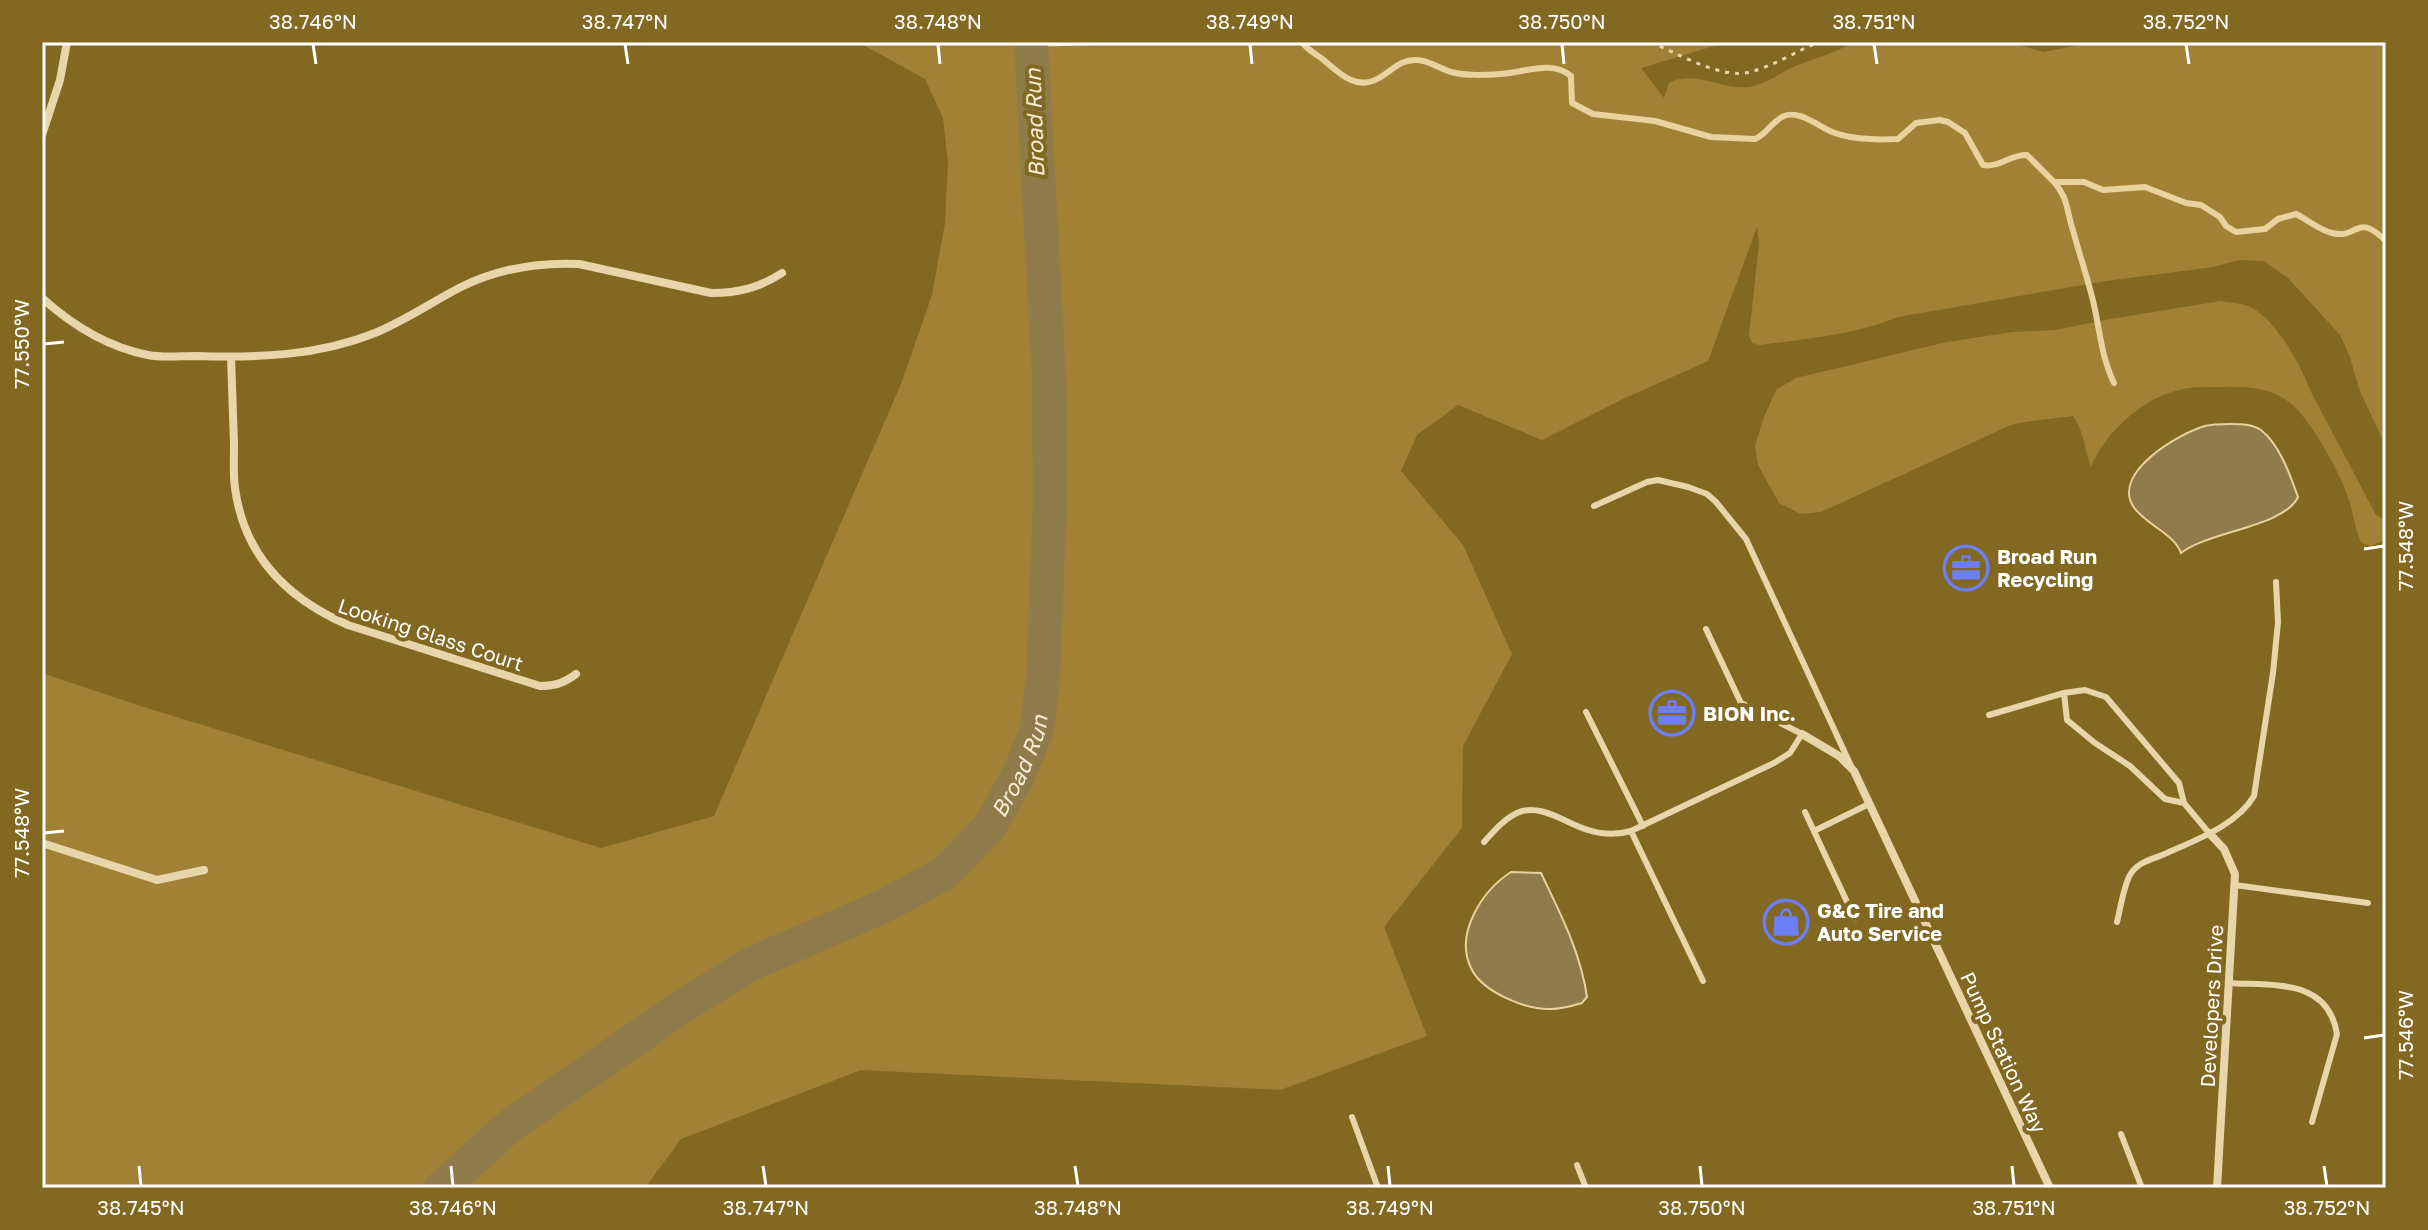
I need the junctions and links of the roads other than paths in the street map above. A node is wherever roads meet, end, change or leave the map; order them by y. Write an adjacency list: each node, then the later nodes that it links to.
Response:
1 (67, 42): 2 (street)
2 (42, 135)
3 (782, 273): 5 (street)
4 (42, 298): 5 (street)
5 (231, 357): 9 (street, Looking Glass Court)
6 (1594, 506): 14 (lane)
7 (2276, 582): 21 (lane)
8 (1706, 629): 13 (lane)
9 (576, 674)
10 (2064, 693): 12 (lane); 15 (lane); 15 (lane)
11 (1586, 712): 18 (lane)
12 (1989, 715)
13 (1802, 734): 14 (street, Pump Station Way); 18 (lane)
14 (1854, 771): 16 (street, Pump Station Way)
15 (2184, 803): 21 (lane)
16 (1869, 804): 20 (lane); 37 (street, Pump Station Way)
17 (1805, 812): 20 (lane)
18 (1643, 826): 19 (lane)
19 (1631, 831): 22 (lane); 29 (lane)
20 (1814, 831): 27 (lane)
21 (2209, 833): 25 (street, Developers Drive); 28 (lane)
22 (1484, 842)
23 (42, 843): 24 (street)
24 (204, 870)
25 (2235, 885): 26 (lane); 30 (street, Developers Drive)
26 (2368, 903)
27 (1855, 919)
28 (2117, 922)
29 (1703, 981)
30 (2229, 983): 32 (lane); 39 (street, Developers Drive)
31 (1352, 1117): 35 (lane)
32 (2312, 1122)
33 (2121, 1134): 38 (lane)
34 (1577, 1165): 36 (lane)
35 (1378, 1188)
36 (1586, 1188)
37 (2050, 1188)
38 (2142, 1188)
39 (2217, 1188)

